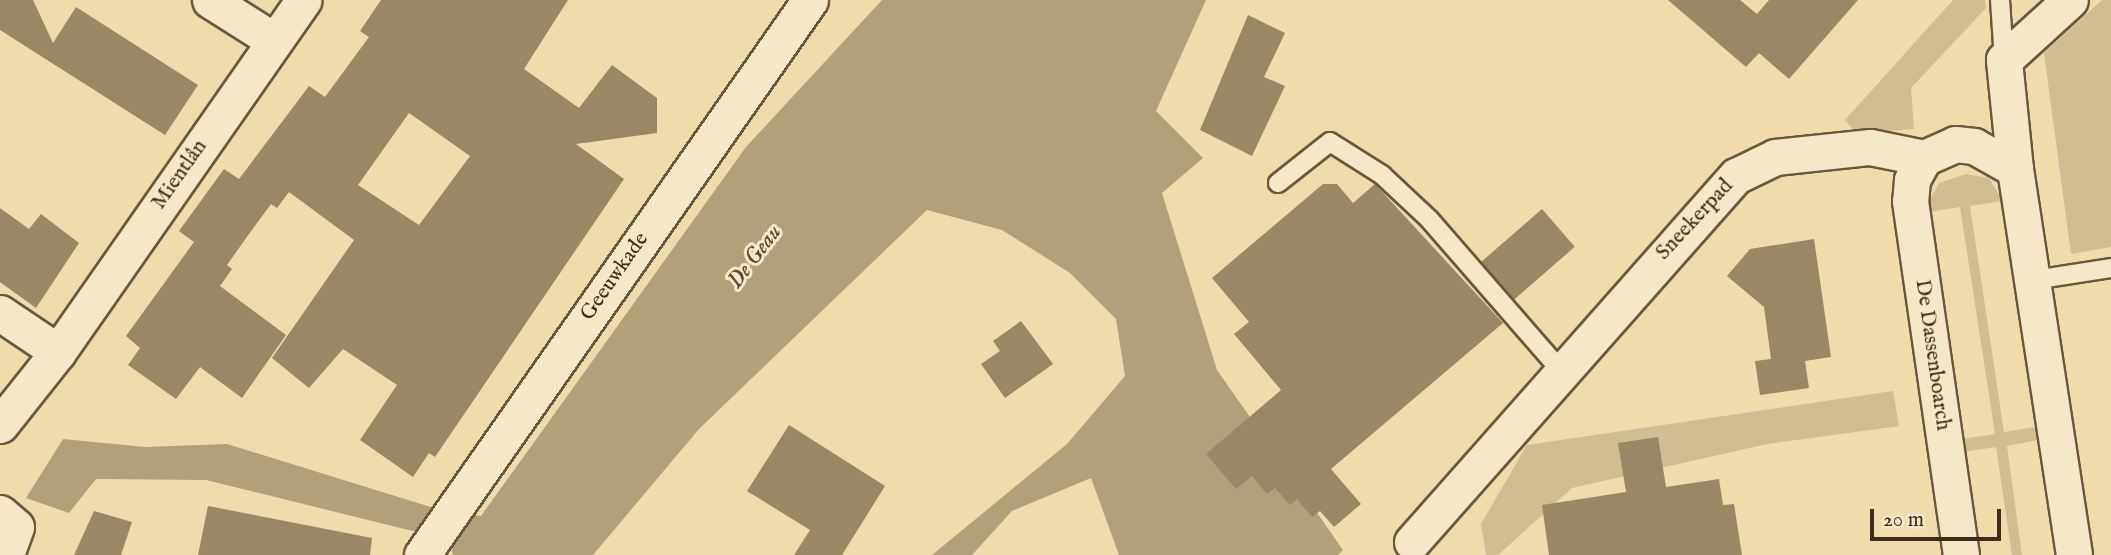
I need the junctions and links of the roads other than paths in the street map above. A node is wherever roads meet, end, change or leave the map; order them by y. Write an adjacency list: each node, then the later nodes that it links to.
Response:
1 (210, 0): 6 (street)
2 (304, 0): 6 (street, Mientlân)
3 (810, 0): 18 (street, Geeuwkade)
4 (2000, 0): 7 (lane)
5 (2070, 0): 7 (street)
6 (273, 40): 14 (street, Mientlân)
7 (2004, 60): 9 (street)
8 (1924, 158): 9 (street); 15 (street, Sneekerpad); 21 (street, De Dassenboarch)
9 (2015, 169): 12 (street)
10 (1278, 183): 15 (lane)
11 (2111, 268): 12 (lane)
12 (2034, 281): 22 (street)
13 (0, 313): 14 (street)
14 (58, 352): 16 (street, Mientlân)
15 (1561, 371): 19 (street, Sneekerpad)
16 (0, 425)
17 (0, 513): 20 (street)
18 (436, 534)
19 (1412, 542)
20 (6, 555)
21 (1961, 555)
22 (2074, 555)

